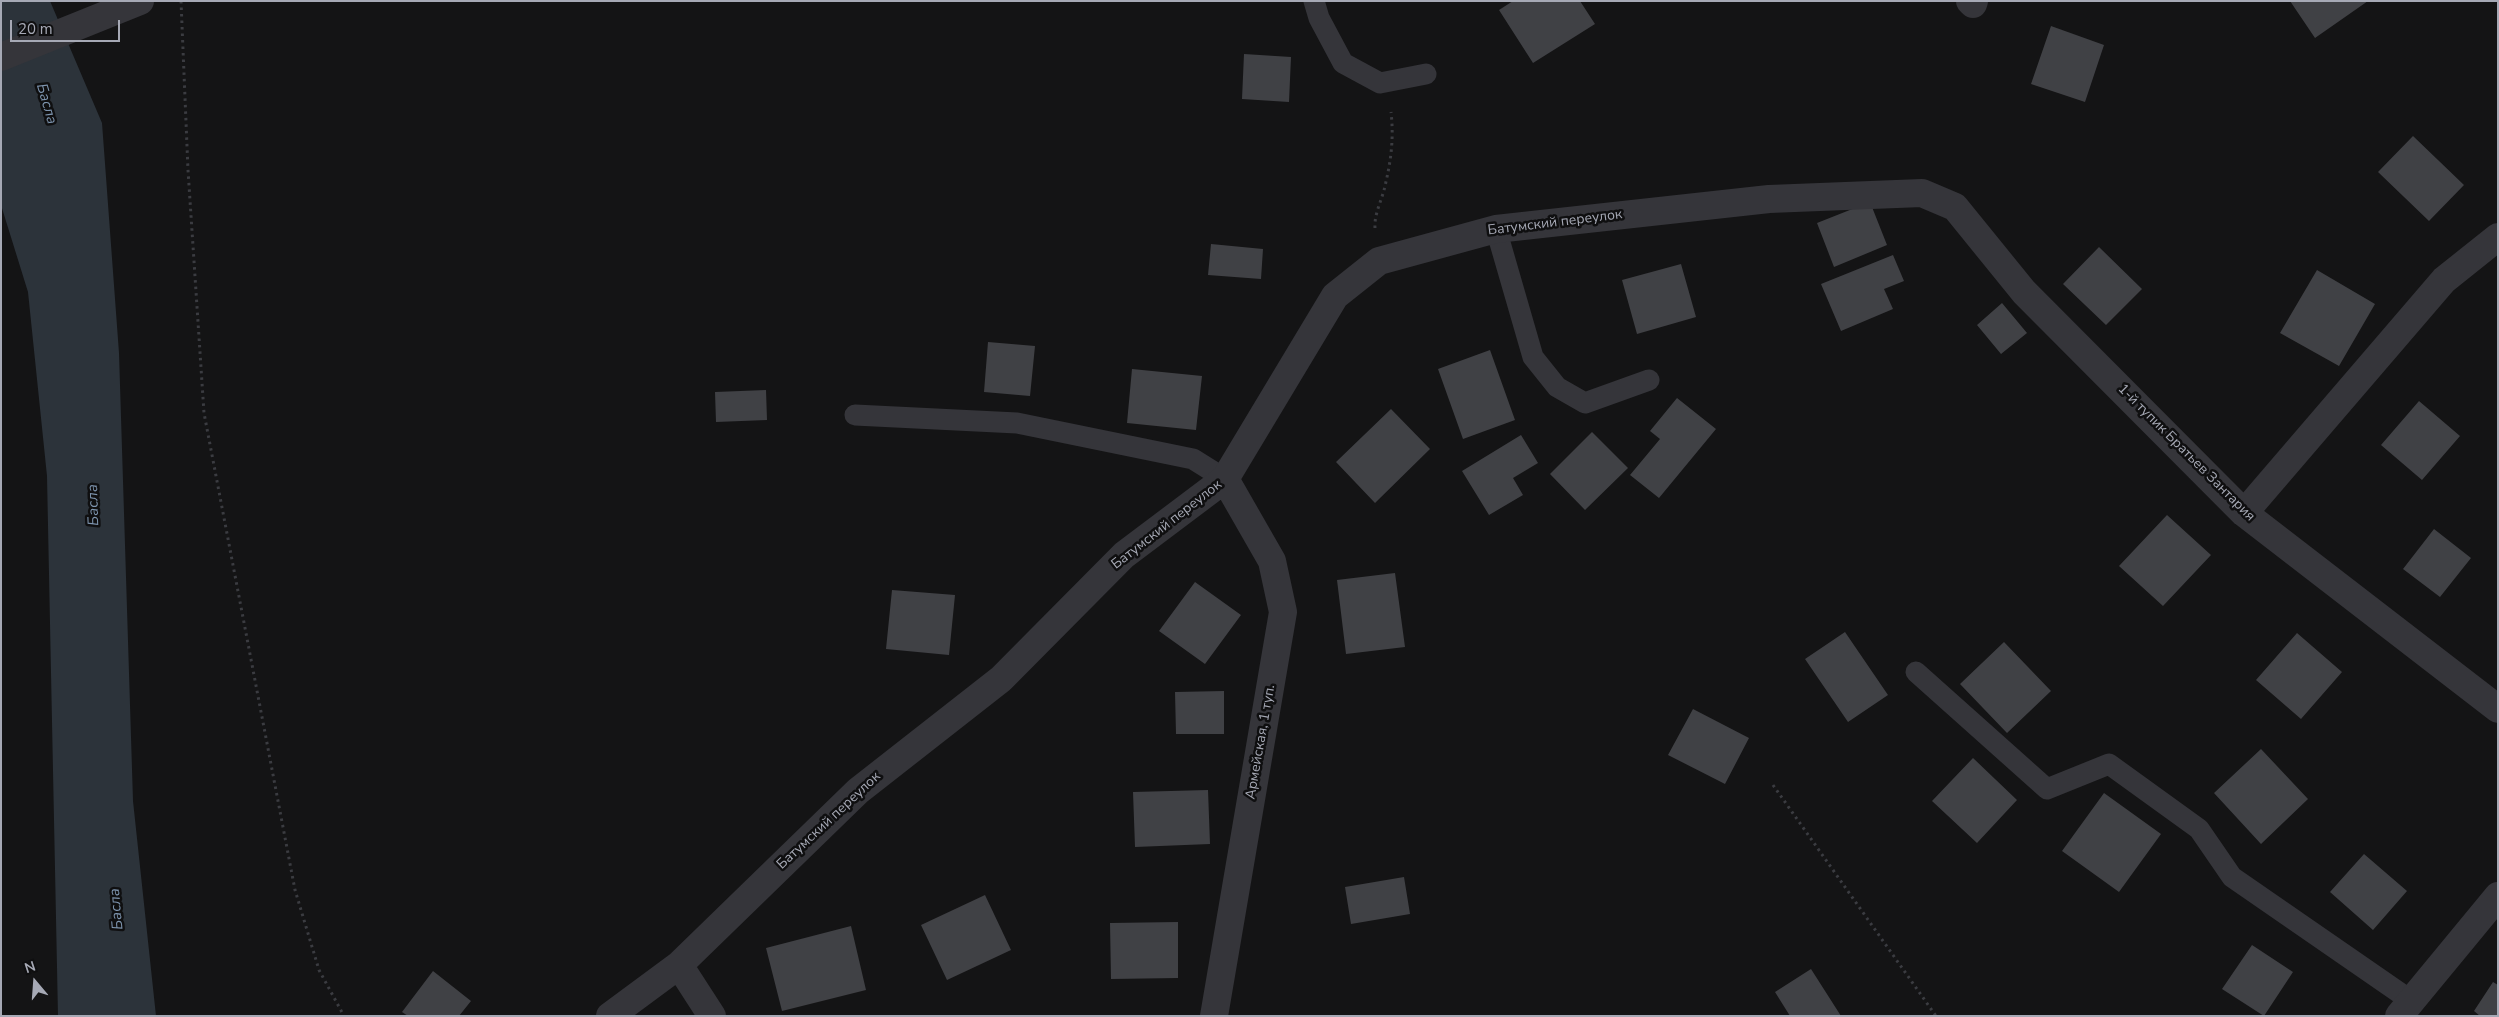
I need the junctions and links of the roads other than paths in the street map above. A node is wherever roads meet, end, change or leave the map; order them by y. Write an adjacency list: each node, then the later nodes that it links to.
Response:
1 (140, 1): 5 (street)
2 (1314, 1): 6 (lane)
3 (1970, 1): 4 (street)
4 (1974, 1)
5 (1, 57)
6 (1426, 74)
7 (1922, 193): 8 (street, Батумский переулок); 13 (street, 1-й тупик Братьев Зантария)
8 (1496, 228): 10 (lane); 12 (street, Батумский переулок)
9 (2498, 237): 13 (street)
10 (1649, 380)
11 (855, 416): 12 (lane)
12 (1224, 480): 17 (street, Батумский переулок); 21 (street, Армейская, 1 туп.)
13 (2244, 513): 15 (street, 1-й тупик Братьев Зантария)
14 (1916, 672): 18 (lane)
15 (2498, 709)
16 (2498, 896): 18 (street)
17 (679, 965): 19 (street, Батумский переулок); 20 (street)
18 (2405, 1008)
19 (610, 1016)
20 (712, 1016)
21 (1214, 1016)

